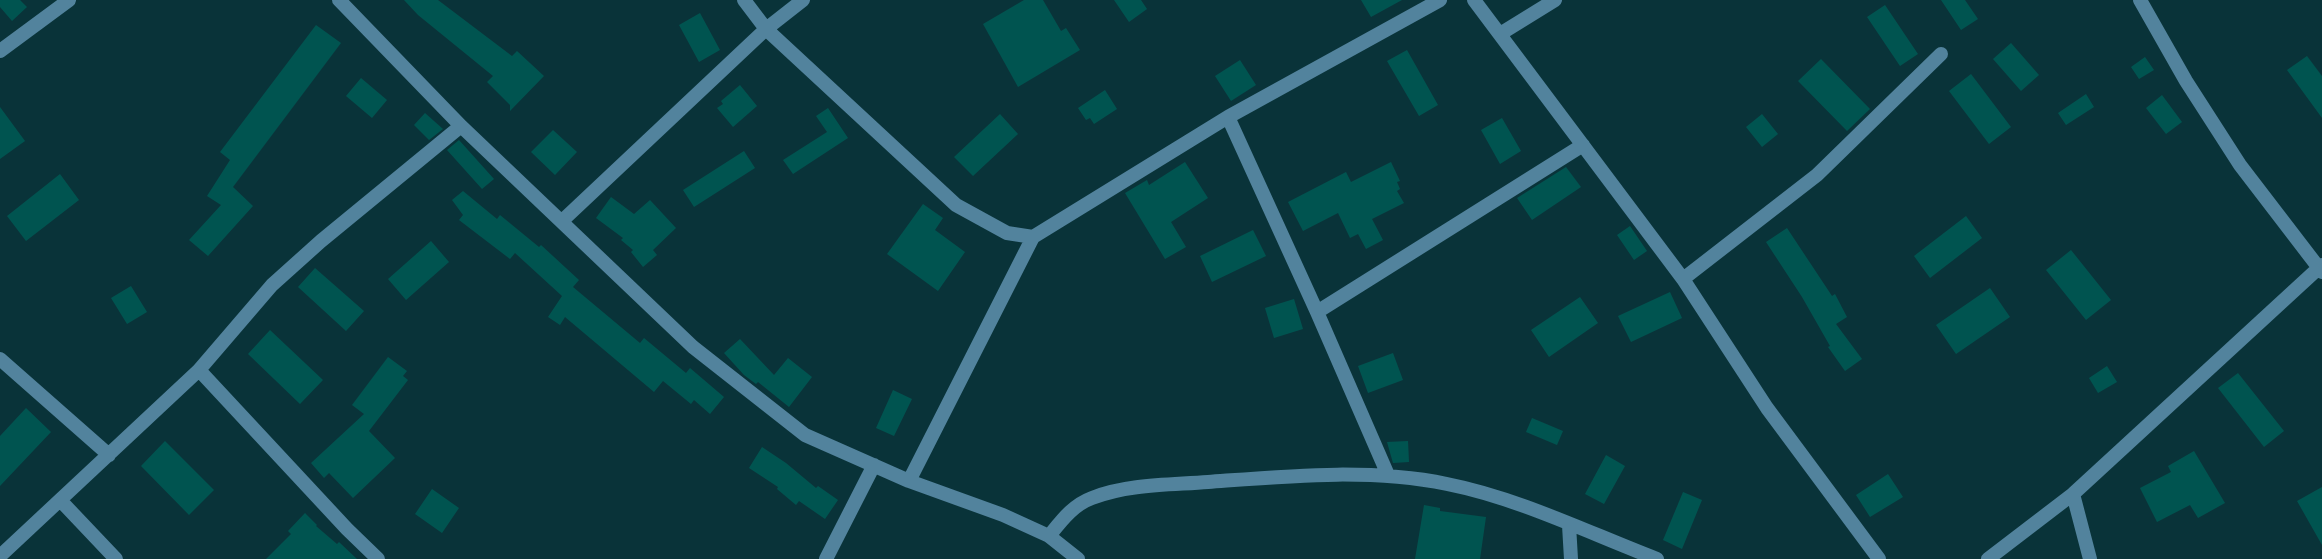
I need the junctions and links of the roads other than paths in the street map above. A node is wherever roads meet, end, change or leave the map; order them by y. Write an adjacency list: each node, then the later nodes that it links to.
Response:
1 (339, 0): 14 (street)
2 (744, 0): 9 (street)
3 (803, 0): 9 (street)
4 (1440, 0): 13 (street)
5 (1474, 0): 10 (street)
6 (1555, 0): 10 (street)
7 (2140, 0): 18 (street)
8 (59, 3): 11 (street)
9 (766, 29): 16 (street); 17 (street)
10 (1500, 34): 15 (street)
11 (0, 51)
12 (1941, 54): 19 (street)
13 (1228, 117): 17 (street); 20 (street)
14 (461, 126): 16 (street); 22 (street)
15 (1583, 145): 19 (street); 20 (street)
16 (562, 220): 24 (street)
17 (1033, 237): 26 (street)
18 (2321, 268): 27 (street)
19 (1683, 279): 38 (street)
20 (1317, 312): 25 (street)
21 (0, 359): 23 (street)
22 (199, 370): 23 (street); 33 (street)
23 (108, 455): 28 (street)
24 (874, 465): 26 (street); 34 (street)
25 (1388, 475): 29 (street); 30 (street)
26 (909, 481): 30 (street)
27 (2073, 494): 39 (street); 40 (street)
28 (60, 500): 31 (street); 32 (street)
29 (1569, 525): 36 (street); 37 (street)
30 (1049, 536): 35 (street)
31 (0, 556)
32 (116, 559)
33 (378, 559)
34 (826, 559)
35 (1078, 559)
36 (1571, 559)
37 (1657, 559)
38 (1879, 559)
39 (1987, 559)
40 (2090, 559)

